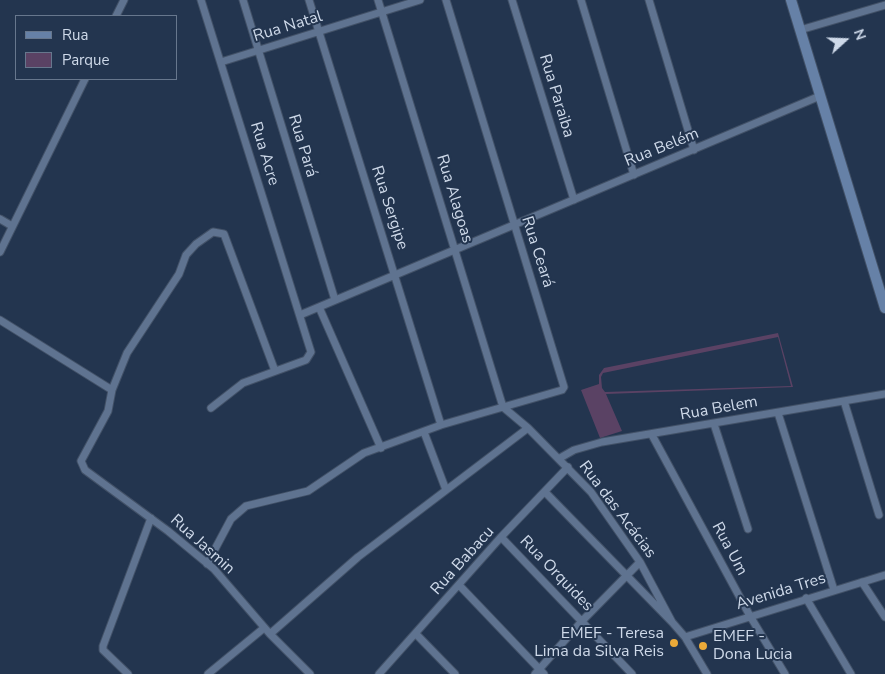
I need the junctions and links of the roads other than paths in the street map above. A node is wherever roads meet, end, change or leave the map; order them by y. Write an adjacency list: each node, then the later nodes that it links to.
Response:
1 (124, 0): 16 (street)
2 (202, 0): 20 (street, Rua Acre)
3 (243, 0): 19 (street, Rua Pará)
4 (309, 0): 18 (street, Rua Sergipe)
5 (378, 0): 15 (street, Rua Alagoas)
6 (420, 0): 15 (street, Rua Natal)
7 (446, 0): 27 (street, Rua Ceará)
8 (512, 0): 25 (street, Rua Paraiba)
9 (581, 0): 24 (street)
10 (648, 0): 23 (street)
11 (791, 0): 17 (main road)
12 (870, 0): 14 (street)
13 (885, 5): 14 (street)
14 (873, 9): 17 (street)
15 (381, 12): 18 (street, Rua Natal); 29 (street, Rua Alagoas)
16 (116, 15)
17 (800, 30): 22 (main road)
18 (319, 32): 19 (street, Rua Natal); 31 (street, Rua Sergipe)
19 (259, 50): 20 (street, Rua Natal); 32 (street, Rua Pará)
20 (221, 62): 35 (street, Rua Acre)
21 (85, 80): 28 (street)
22 (820, 96): 23 (street, Rua Belém); 34 (main road)
23 (694, 150): 24 (street, Rua Belém)
24 (634, 174): 25 (street, Rua Belém)
25 (574, 200): 27 (street, Rua Belém)
26 (0, 219): 28 (street)
27 (514, 224): 29 (street, Rua Belém); 41 (street, Rua Ceará)
28 (12, 226): 30 (street)
29 (456, 250): 31 (street, Rua Belém); 41 (street, Rua Alagoas)
30 (0, 252)
31 (396, 276): 32 (street, Rua Belém); 45 (street, Rua Sergipe)
32 (335, 300): 33 (street, Rua Belém)
33 (319, 307): 35 (street, Rua Belém); 49 (street)
34 (885, 308)
35 (300, 315): 37 (street, Rua Acre)
36 (0, 320): 38 (street)
37 (275, 371): 38 (street); 42 (street)
38 (112, 390): 55 (street)
39 (885, 394): 40 (street, Rua Belem)
40 (844, 401): 43 (street, Rua Belem); 54 (street)
41 (502, 407): 45 (street, Rua Ceará); 46 (street, Rua das Acácias)
42 (211, 408)
43 (778, 413): 44 (street, Rua Belem); 64 (street)
44 (714, 424): 48 (street, Rua Belem); 56 (street)
45 (441, 425): 47 (street, Rua Ceará)
46 (528, 428): 50 (street, Rua das Acácias); 52 (street)
47 (424, 432): 49 (street, Rua Ceará); 52 (street)
48 (652, 435): 50 (street, Rua Belem); 66 (street, Rua Um)
49 (381, 448): 59 (street)
50 (560, 458): 51 (street, Rua das Acácias)
51 (568, 467): 53 (street, Rua Babacu); 58 (street, Rua das Acácias)
52 (446, 490): 70 (street)
53 (545, 492): 57 (street, Rua Babacu); 60 (street)
54 (879, 515)
55 (151, 518): 59 (street, Rua Jasmin); 74 (street, Rua Jasmin)
56 (748, 529)
57 (501, 537): 63 (street, Rua Babacu); 68 (street, Rua Orquides)
58 (640, 562): 60 (street); 69 (street, Rua das Acácias)
59 (207, 564): 70 (street, Rua Jasmin)
60 (627, 575): 68 (street); 69 (street)
61 (885, 575): 62 (street, Avenida Tres)
62 (862, 582): 64 (street, Avenida Tres); 67 (street)
63 (459, 585): 71 (street, Rua Babacu); 73 (street)
64 (834, 590): 65 (street, Avenida Tres)
65 (806, 598): 66 (street, Avenida Tres); 82 (street)
66 (750, 616): 72 (street, Avenida Tres); 81 (street, Rua Um)
67 (885, 617)
68 (582, 620): 73 (street); 79 (street, Rua Orquides)
69 (672, 622): 72 (street)
70 (267, 631): 75 (street); 76 (street, Rua Jasmin)
71 (416, 634): 77 (street, Rua Babacu); 78 (street)
72 (685, 637): 80 (street)
73 (540, 672)
74 (128, 674)
75 (208, 674)
76 (310, 674)
77 (379, 674)
78 (455, 674)
79 (632, 674)
80 (707, 674)
81 (785, 674)
82 (851, 674)

